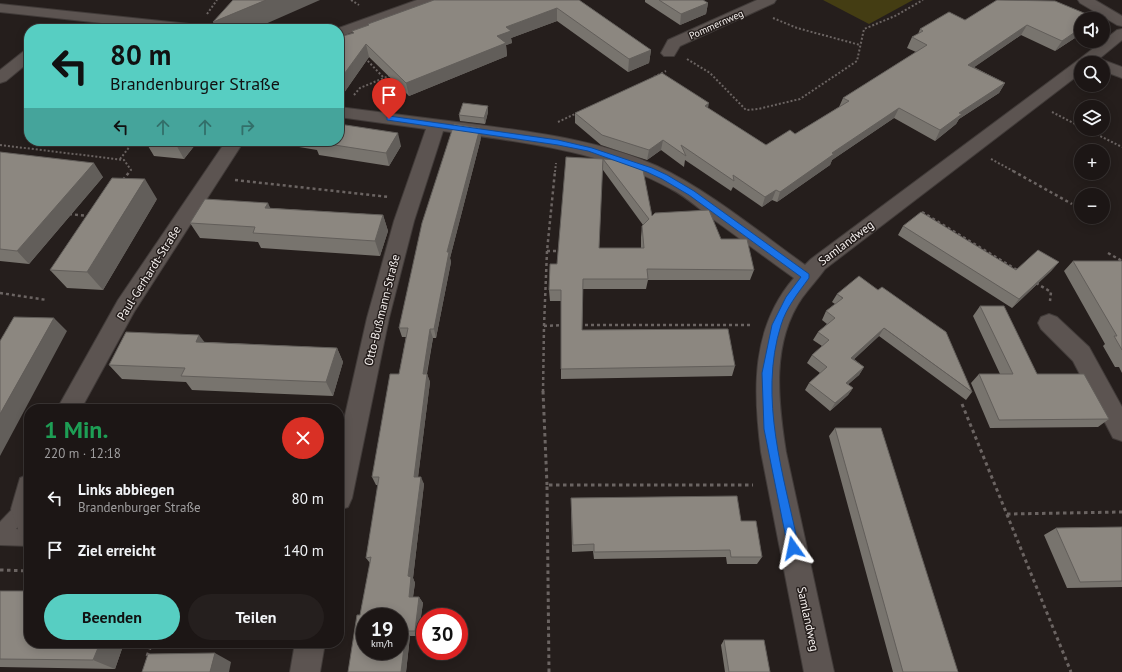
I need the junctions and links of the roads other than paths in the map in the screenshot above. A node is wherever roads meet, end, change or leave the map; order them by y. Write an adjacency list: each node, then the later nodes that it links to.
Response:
1 (430, 0): 9 (street)
2 (1085, 0): 6 (street)
3 (764, 2): 11 (street, Pommernweg)
4 (11, 6): 5 (street)
5 (74, 16): 7 (street); 8 (street)
6 (1122, 22)
7 (65, 24)
8 (151, 24)
9 (344, 31)
10 (1122, 33): 12 (street, Samlandweg)
11 (669, 53)
12 (1098, 56)
13 (24, 58): 17 (street)
14 (1110, 69): 15 (street)
15 (1122, 73)
16 (1074, 74): 21 (street, Samlandweg)
17 (0, 78)
18 (344, 112): 19 (street)
19 (436, 125): 21 (street); 25 (street, Otto-Bußmann-Straße)
20 (232, 146): 23 (street, Paul-Gerhardt-Straße)
21 (806, 276): 32 (street, Samlandweg)
22 (1049, 323): 24 (street)
23 (72, 404)
24 (1122, 430)
25 (344, 475)
26 (24, 510): 27 (lane)
27 (0, 534)
28 (0, 537): 29 (lane)
29 (24, 538)
30 (309, 648): 31 (street)
31 (305, 672)
32 (819, 672)

